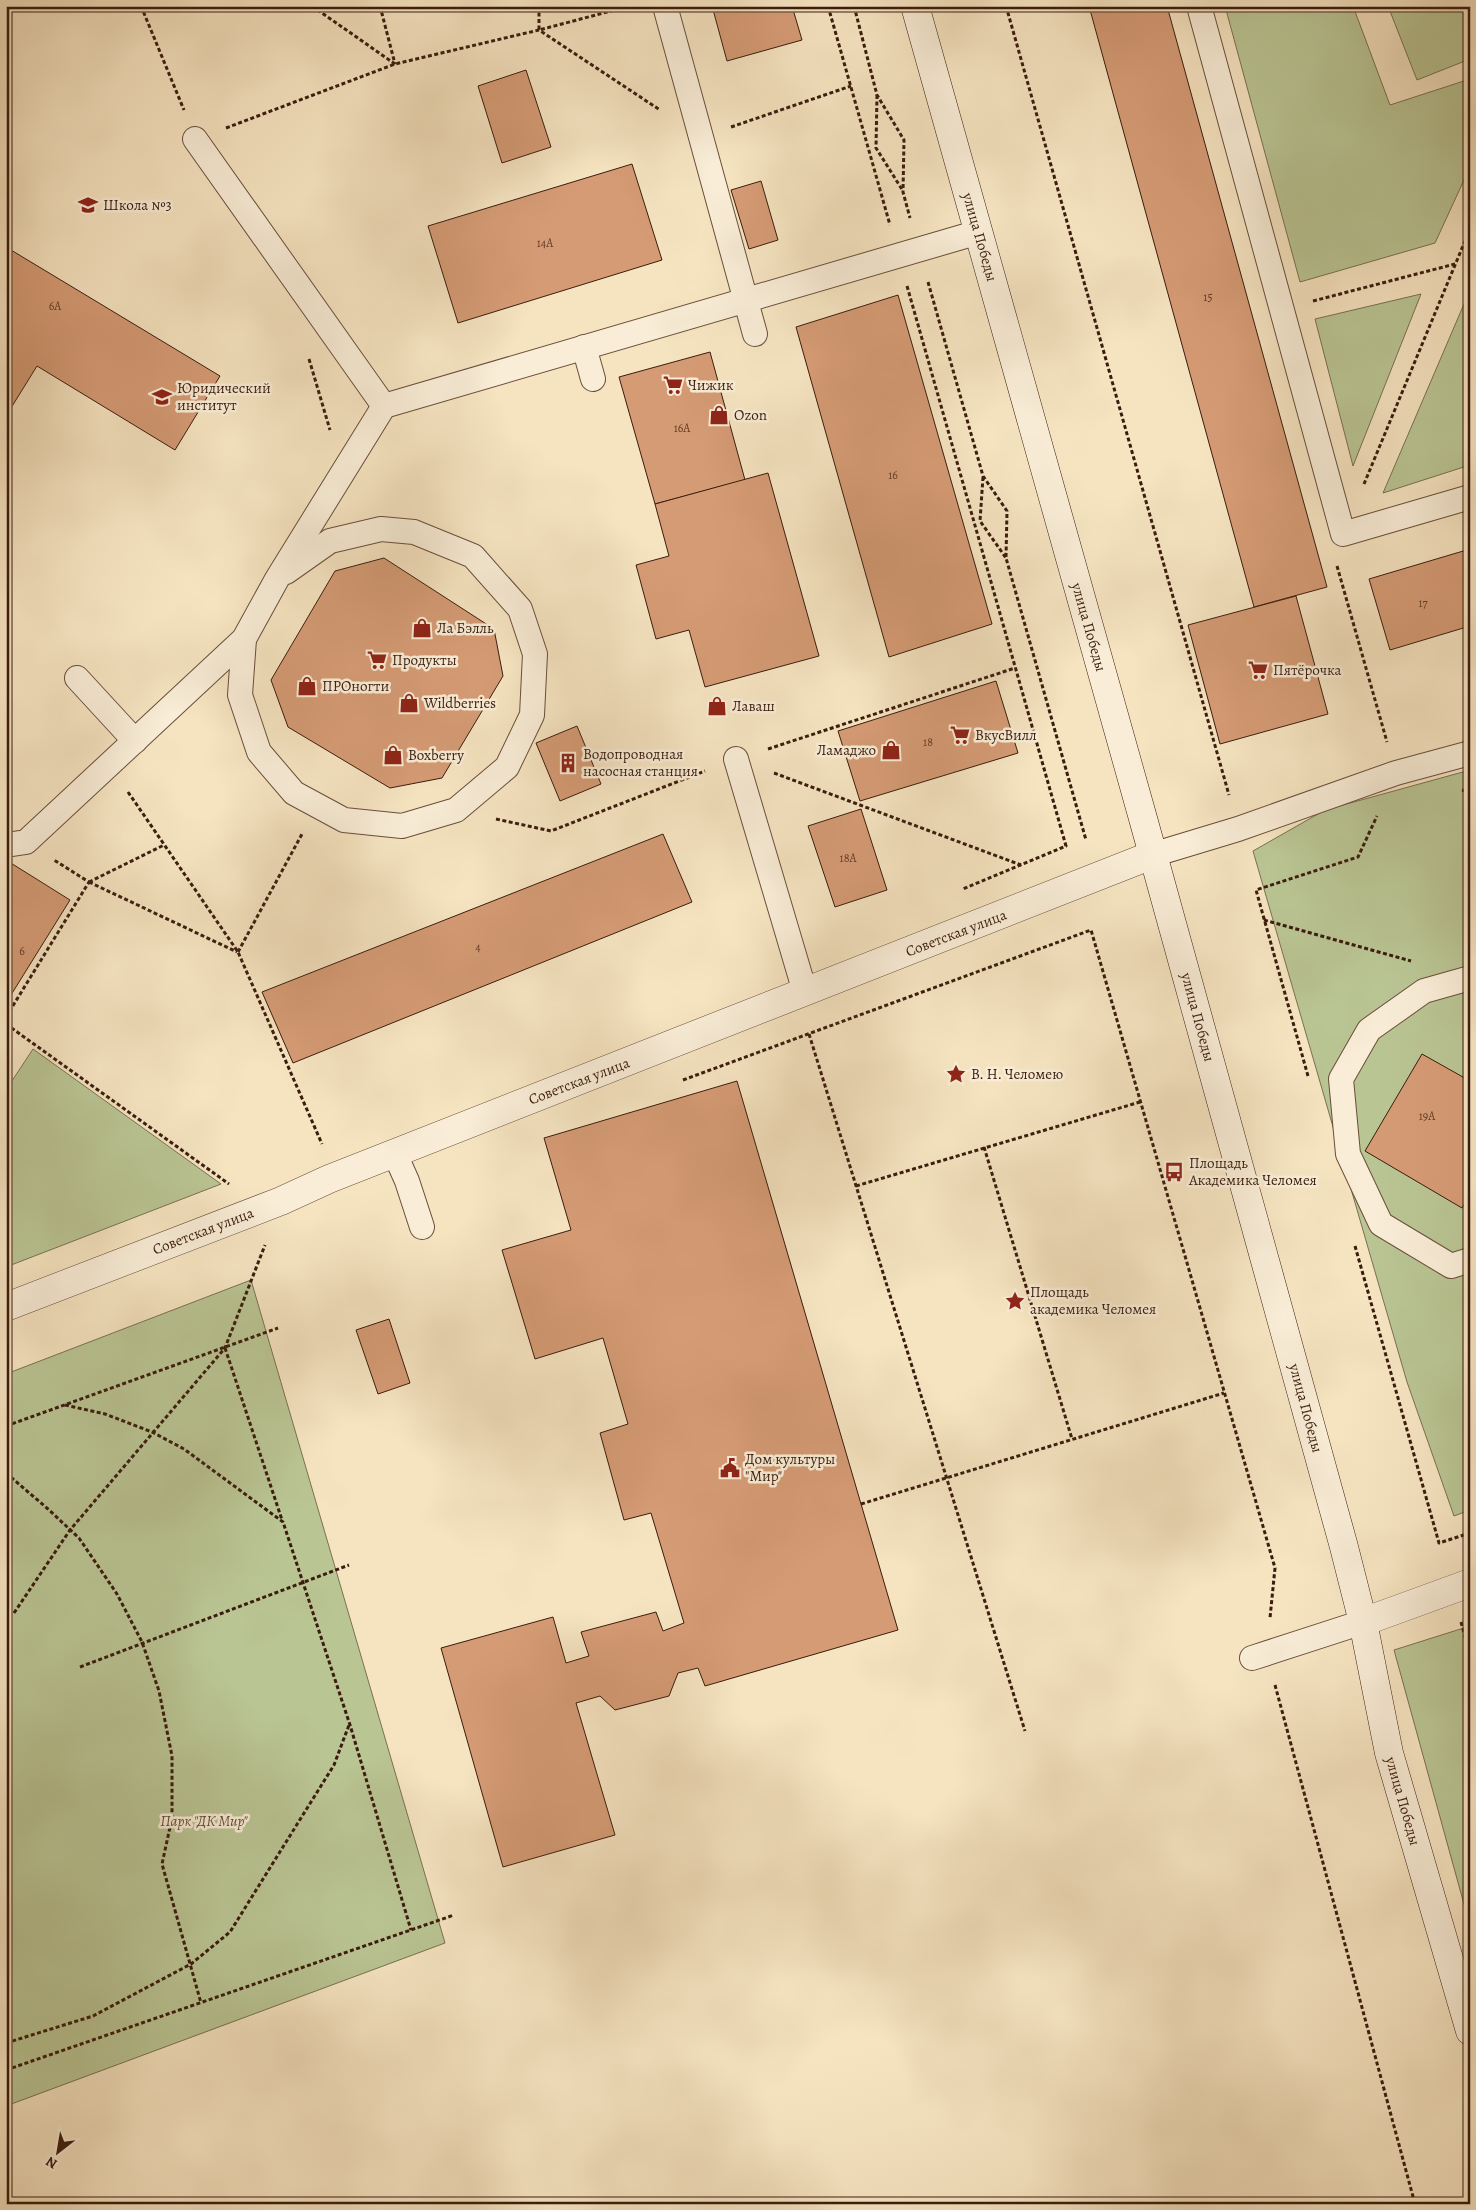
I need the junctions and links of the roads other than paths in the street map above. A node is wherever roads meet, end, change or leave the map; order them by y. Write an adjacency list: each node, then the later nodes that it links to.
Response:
1 (665, 6): 6 (lane)
2 (915, 6): 5 (street, улица Победы)
3 (1199, 6): 11 (lane)
4 (195, 139): 10 (lane)
5 (979, 232): 6 (lane); 19 (street, улица Победы)
6 (745, 300): 7 (lane); 8 (lane)
7 (755, 334)
8 (584, 347): 9 (lane); 10 (lane)
9 (593, 379)
10 (384, 406): 12 (lane)
11 (1470, 497)
12 (277, 579): 13 (lane); 13 (lane)
13 (244, 639): 15 (lane)
14 (77, 678): 15 (lane)
15 (135, 741): 18 (lane)
16 (1470, 753): 19 (lane)
17 (736, 759): 21 (lane)
18 (16, 844)
19 (1152, 855): 21 (street, Советская улица); 27 (street, улица Победы)
20 (1470, 978): 24 (lane)
21 (805, 992): 22 (street, Советская улица)
22 (395, 1154): 23 (lane); 25 (street, Советская улица)
23 (422, 1227)
24 (1470, 1260)
25 (6, 1307)
26 (1470, 1583): 27 (street)
27 (1363, 1622): 28 (lane); 29 (street, улица Победы)
28 (1259, 1656)
29 (1470, 2031)

